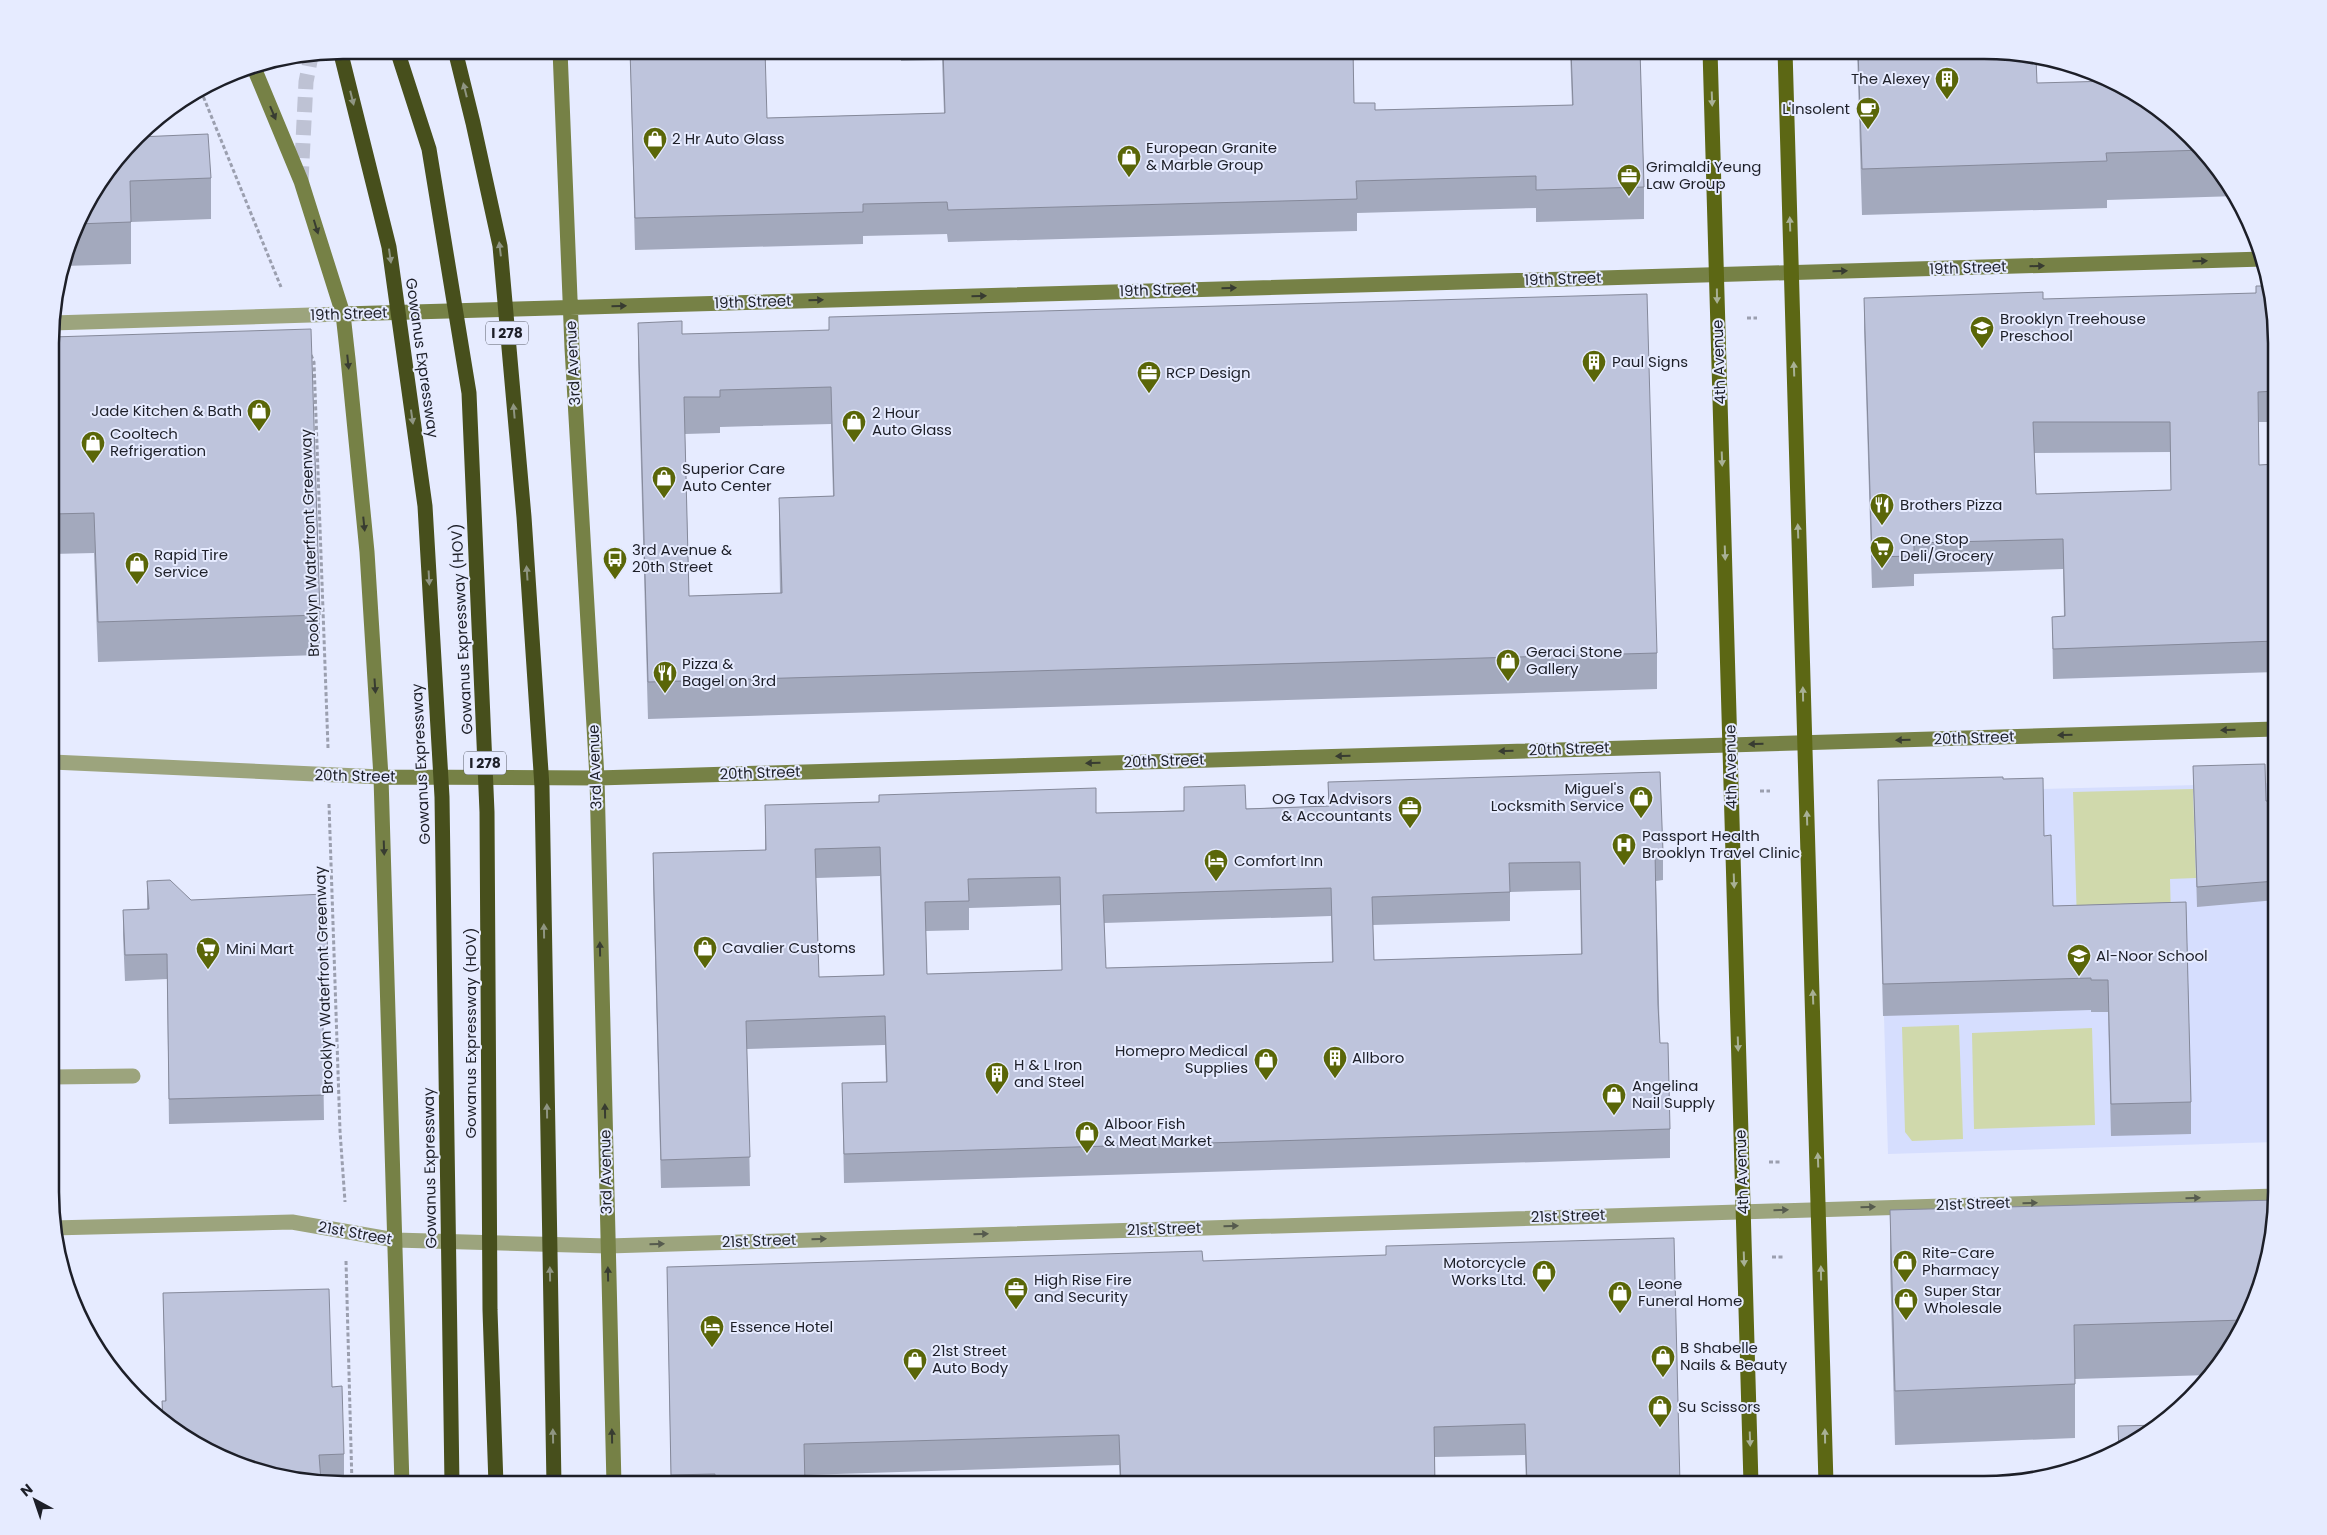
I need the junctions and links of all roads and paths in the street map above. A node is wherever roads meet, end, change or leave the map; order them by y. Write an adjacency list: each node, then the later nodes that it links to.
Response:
1 (342, 59): 41 (highway, Gowanus Expressway, one-way to 41, bridge)
2 (401, 59): 42 (highway, Gowanus Expressway (HOV) / I 278, bridge)
3 (457, 59): 43 (highway, I 278, one-way to 3, bridge)
4 (560, 59): 13 (main road, 3rd Avenue)
5 (1710, 59): 12 (main road, 4th Avenue, one-way to 12)
6 (1785, 59): 11 (main road, one-way to 6)
7 (256, 72): 14 (main road, one-way to 14)
8 (203, 96): 10 (path)
9 (2256, 259): 11 (main road, 19th Street, one-way to 9)
10 (273, 269)
11 (1791, 273): 12 (main road, 19th Street); 21 (main road, one-way to 11)
12 (1717, 275): 13 (main road, 19th Street, one-way to 12); 22 (main road, 4th Avenue, one-way to 22)
13 (570, 308): 14 (main road, 19th Street); 25 (main road, 3rd Avenue)
14 (343, 314): 17 (street, 19th Street); 24 (main road, one-way to 24)
15 (1741, 318): 16 (path)
16 (1757, 318)
17 (59, 323)
18 (309, 349): 20 (path, Brooklyn Waterfront Greenway)
19 (2268, 729): 21 (main road, 20th Street, one-way to 21)
20 (328, 736)
21 (1804, 743): 22 (main road, 20th Street, one-way to 22); 33 (main road, one-way to 21)
22 (1730, 745): 25 (main road, 20th Street, one-way to 25); 34 (main road, 4th Avenue, one-way to 34)
23 (59, 762): 24 (street, 20th Street)
24 (381, 777): 25 (main road, 20th Street); 36 (main road, one-way to 36)
25 (596, 778): 37 (main road, 3rd Avenue, one-way to 25)
26 (329, 815): 29 (path, Brooklyn Waterfront Greenway)
27 (133, 1076): 28 (street)
28 (59, 1078)
29 (340, 1144)
30 (1765, 1162): 31 (path)
31 (1781, 1162)
32 (2268, 1196): 33 (street, 21st Street, one-way to 32)
33 (1819, 1209): 34 (street, 21st Street, one-way to 33); 46 (main road, one-way to 33)
34 (1743, 1211): 37 (street, 21st Street, one-way to 34); 45 (main road, 4th Avenue, one-way to 45)
35 (61, 1228): 36 (street, 21st Street)
36 (395, 1240): 37 (street, 21st Street); 40 (main road)
37 (608, 1246): 44 (main road, 3rd Avenue, one-way to 37)
38 (346, 1282): 39 (path)
39 (352, 1476)
40 (402, 1476)
41 (452, 1476)
42 (496, 1476)
43 (554, 1476)
44 (614, 1476)
45 (1751, 1476)
46 (1826, 1476)

